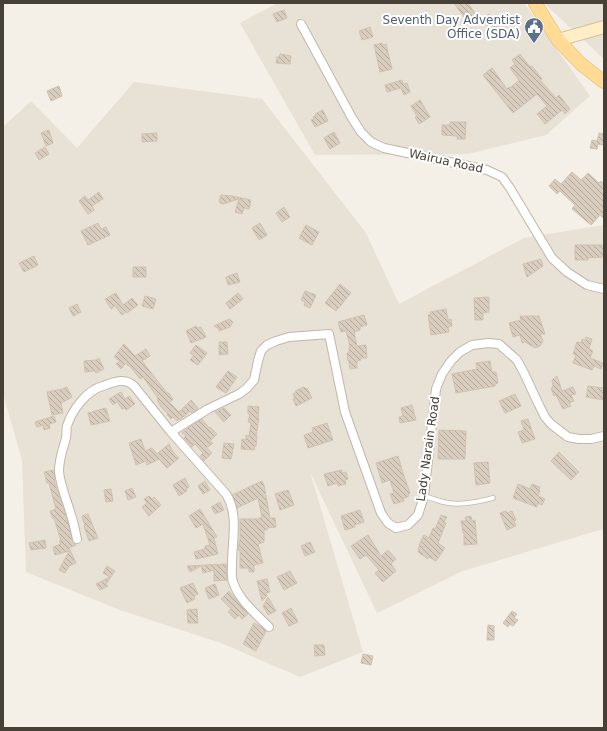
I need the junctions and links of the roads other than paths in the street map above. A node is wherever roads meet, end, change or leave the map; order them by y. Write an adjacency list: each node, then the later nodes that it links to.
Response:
1 (535, 3): 4 (main road)
2 (301, 24): 6 (street, Wairua Road)
3 (604, 27): 4 (main road)
4 (558, 40): 5 (main road)
5 (604, 82)
6 (604, 289)
7 (171, 432): 9 (street, Lady Narain Road); 11 (street); 12 (street)
8 (604, 436): 9 (street, Lady Narain Road)
9 (424, 496): 10 (lane)
10 (493, 498)
11 (77, 538)
12 (269, 627)

